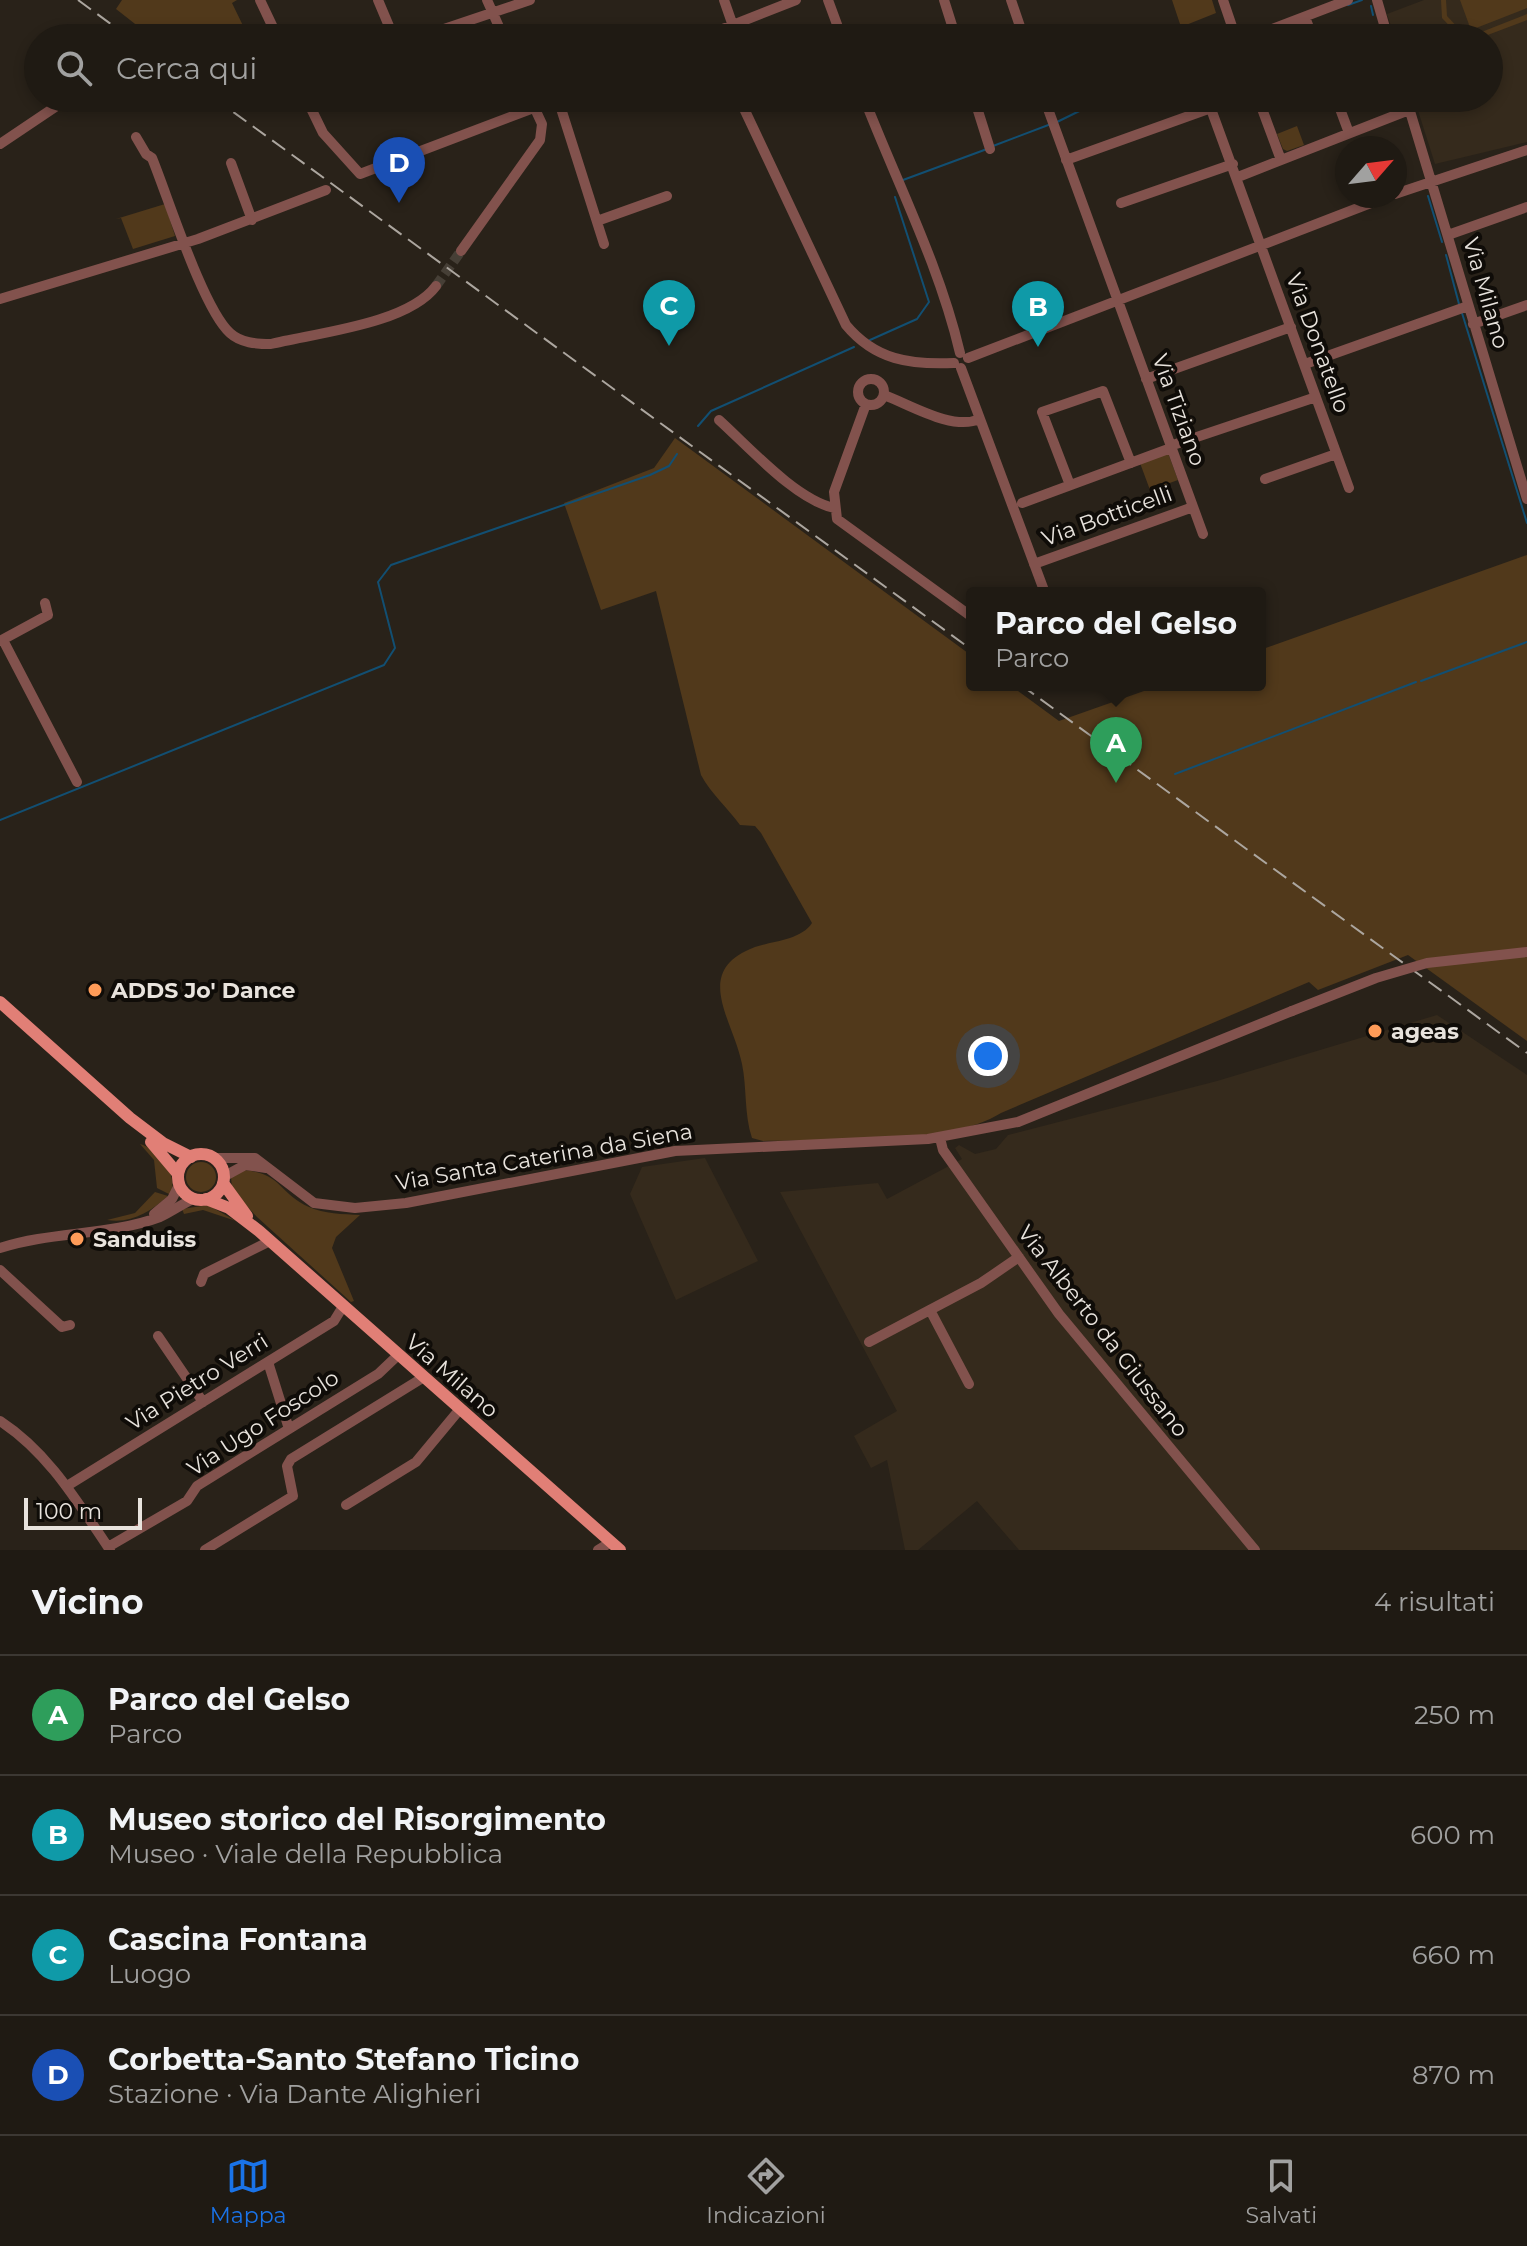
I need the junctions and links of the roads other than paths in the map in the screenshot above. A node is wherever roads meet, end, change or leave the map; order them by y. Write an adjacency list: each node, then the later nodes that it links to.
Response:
1 (260, 0): 16 (street)
2 (378, 0): 17 (street)
3 (487, 0): 13 (street)
4 (530, 0): 13 (street)
5 (724, 0): 15 (street)
6 (796, 0): 15 (street)
7 (828, 0): 20 (street)
8 (944, 0): 21 (street)
9 (1011, 0): 22 (street)
10 (1223, 0): 23 (street)
11 (1348, 0): 14 (street)
12 (1377, 0): 26 (street)
13 (492, 12): 18 (street); 19 (street)
14 (1306, 20): 24 (street); 25 (street)
15 (732, 23)
16 (271, 24)
17 (388, 24)
18 (458, 24)
19 (498, 24)
20 (837, 24)
21 (952, 24)
22 (1019, 24)
23 (1231, 24)
24 (1293, 24)
25 (1308, 24)
26 (1384, 24)
27 (48, 112): 44 (street)
28 (313, 112): 29 (street)
29 (510, 112)
30 (536, 112): 65 (street)
31 (563, 112): 60 (street)
32 (746, 112): 73 (street)
33 (869, 112): 73 (street)
34 (979, 112): 45 (street)
35 (1049, 112): 47 (street, Via Tiziano)
36 (1186, 112): 47 (street)
37 (1213, 112): 50 (street, Via Donatello)
38 (1263, 112): 48 (street)
39 (1341, 112): 42 (street)
40 (1404, 112): 42 (street)
41 (1410, 112): 52 (street, Via Milano)
42 (1349, 133): 48 (street)
43 (136, 137): 62 (street)
44 (0, 144)
45 (990, 147)
46 (1527, 150): 52 (street)
47 (1066, 160): 68 (street, Via Tiziano)
48 (1281, 160): 51 (street)
49 (231, 163): 59 (street)
50 (1233, 164): 51 (street, Via Donatello); 56 (street)
51 (1238, 177): 64 (street, Via Donatello)
52 (1431, 180): 53 (street); 61 (street, Via Milano)
53 (1407, 189)
54 (326, 190): 59 (street)
55 (667, 196): 60 (street)
56 (1121, 203)
57 (1527, 207): 61 (street)
58 (1359, 208): 64 (street)
59 (256, 218): 62 (street)
60 (597, 221): 63 (street)
61 (1448, 235): 70 (street, Via Milano)
62 (187, 243): 66 (street); 67 (street)
63 (604, 244)
64 (1262, 246): 68 (street); 72 (street, Via Donatello)
65 (461, 251)
66 (436, 286)
67 (0, 299)
68 (1118, 300): 73 (street); 75 (street, Via Tiziano)
69 (1527, 305): 71 (street)
70 (1468, 306): 71 (street, Via Milano); 74 (street)
71 (1473, 324): 87 (street, Via Milano)
72 (1291, 327): 74 (street, Via Donatello); 75 (street)
73 (961, 361): 79 (street)
74 (1305, 364): 77 (street, Via Donatello)
75 (1146, 379): 81 (street, Via Tiziano)
76 (884, 395): 78 (street); 78 (street); 79 (street)
77 (1316, 397): 81 (street); 82 (street, Via Donatello)
78 (866, 404): 90 (street)
79 (980, 419): 92 (street)
80 (719, 420): 90 (street)
81 (1170, 447): 83 (street); 89 (street, Via Tiziano)
82 (1336, 454): 84 (street); 86 (street, Via Donatello)
83 (1131, 463): 85 (street); 85 (street)
84 (1265, 479)
85 (1070, 485): 88 (street)
86 (1349, 488)
87 (1527, 499)
88 (1022, 503)
89 (1193, 507): 91 (street, Via Tiziano); 92 (street, Via Botticelli)
90 (834, 508): 95 (street)
91 (1203, 534)
92 (1034, 564): 93 (street)
93 (1043, 587)
94 (45, 603): 96 (street)
95 (966, 613)
96 (1, 640): 97 (street)
97 (77, 782)
98 (1527, 952): 101 (street, bridge)
99 (0, 1002): 100 (main road)
100 (130, 1118): 102 (main road); 105 (main road)
101 (940, 1138): 104 (street, Via Santa Caterina da Siena); 112 (street, Via Alberto da Giussano)
102 (191, 1157): 103 (main road); 105 (main road)
103 (213, 1158): 104 (street, Via Santa Caterina da Siena); 106 (main road)
104 (275, 1171): 106 (street)
105 (179, 1179): 107 (main road); 108 (street)
106 (223, 1180): 107 (main road); 109 (main road)
107 (200, 1199): 108 (street); 109 (main road)
108 (146, 1220): 111 (street)
109 (259, 1231): 110 (main road, Via Milano)
110 (270, 1241): 114 (street); 115 (main road, Via Milano)
111 (0, 1248)
112 (1019, 1257): 116 (street); 134 (street, Via Alberto da Giussano)
113 (0, 1270): 117 (street)
114 (201, 1282)
115 (342, 1308): 120 (main road, Via Milano); 121 (street, Via Pietro Verri)
116 (930, 1310): 119 (street); 123 (street)
117 (70, 1325)
118 (158, 1336): 124 (street)
119 (869, 1342)
120 (398, 1355): 122 (main road, Via Milano); 127 (street, Via Ugo Foscolo)
121 (268, 1362): 124 (street, Via Pietro Verri); 127 (street)
122 (424, 1377): 125 (main road, Via Milano); 132 (street)
123 (969, 1384)
124 (203, 1402): 128 (street, Via Pietro Verri)
125 (460, 1409): 129 (street); 130 (main road, Via Milano)
126 (0, 1421): 128 (street)
127 (289, 1429): 131 (street, Via Ugo Foscolo)
128 (67, 1486): 131 (street)
129 (346, 1505)
130 (615, 1546): 133 (street)
131 (109, 1549)
132 (205, 1550)
133 (598, 1550)
134 (1255, 1550)

